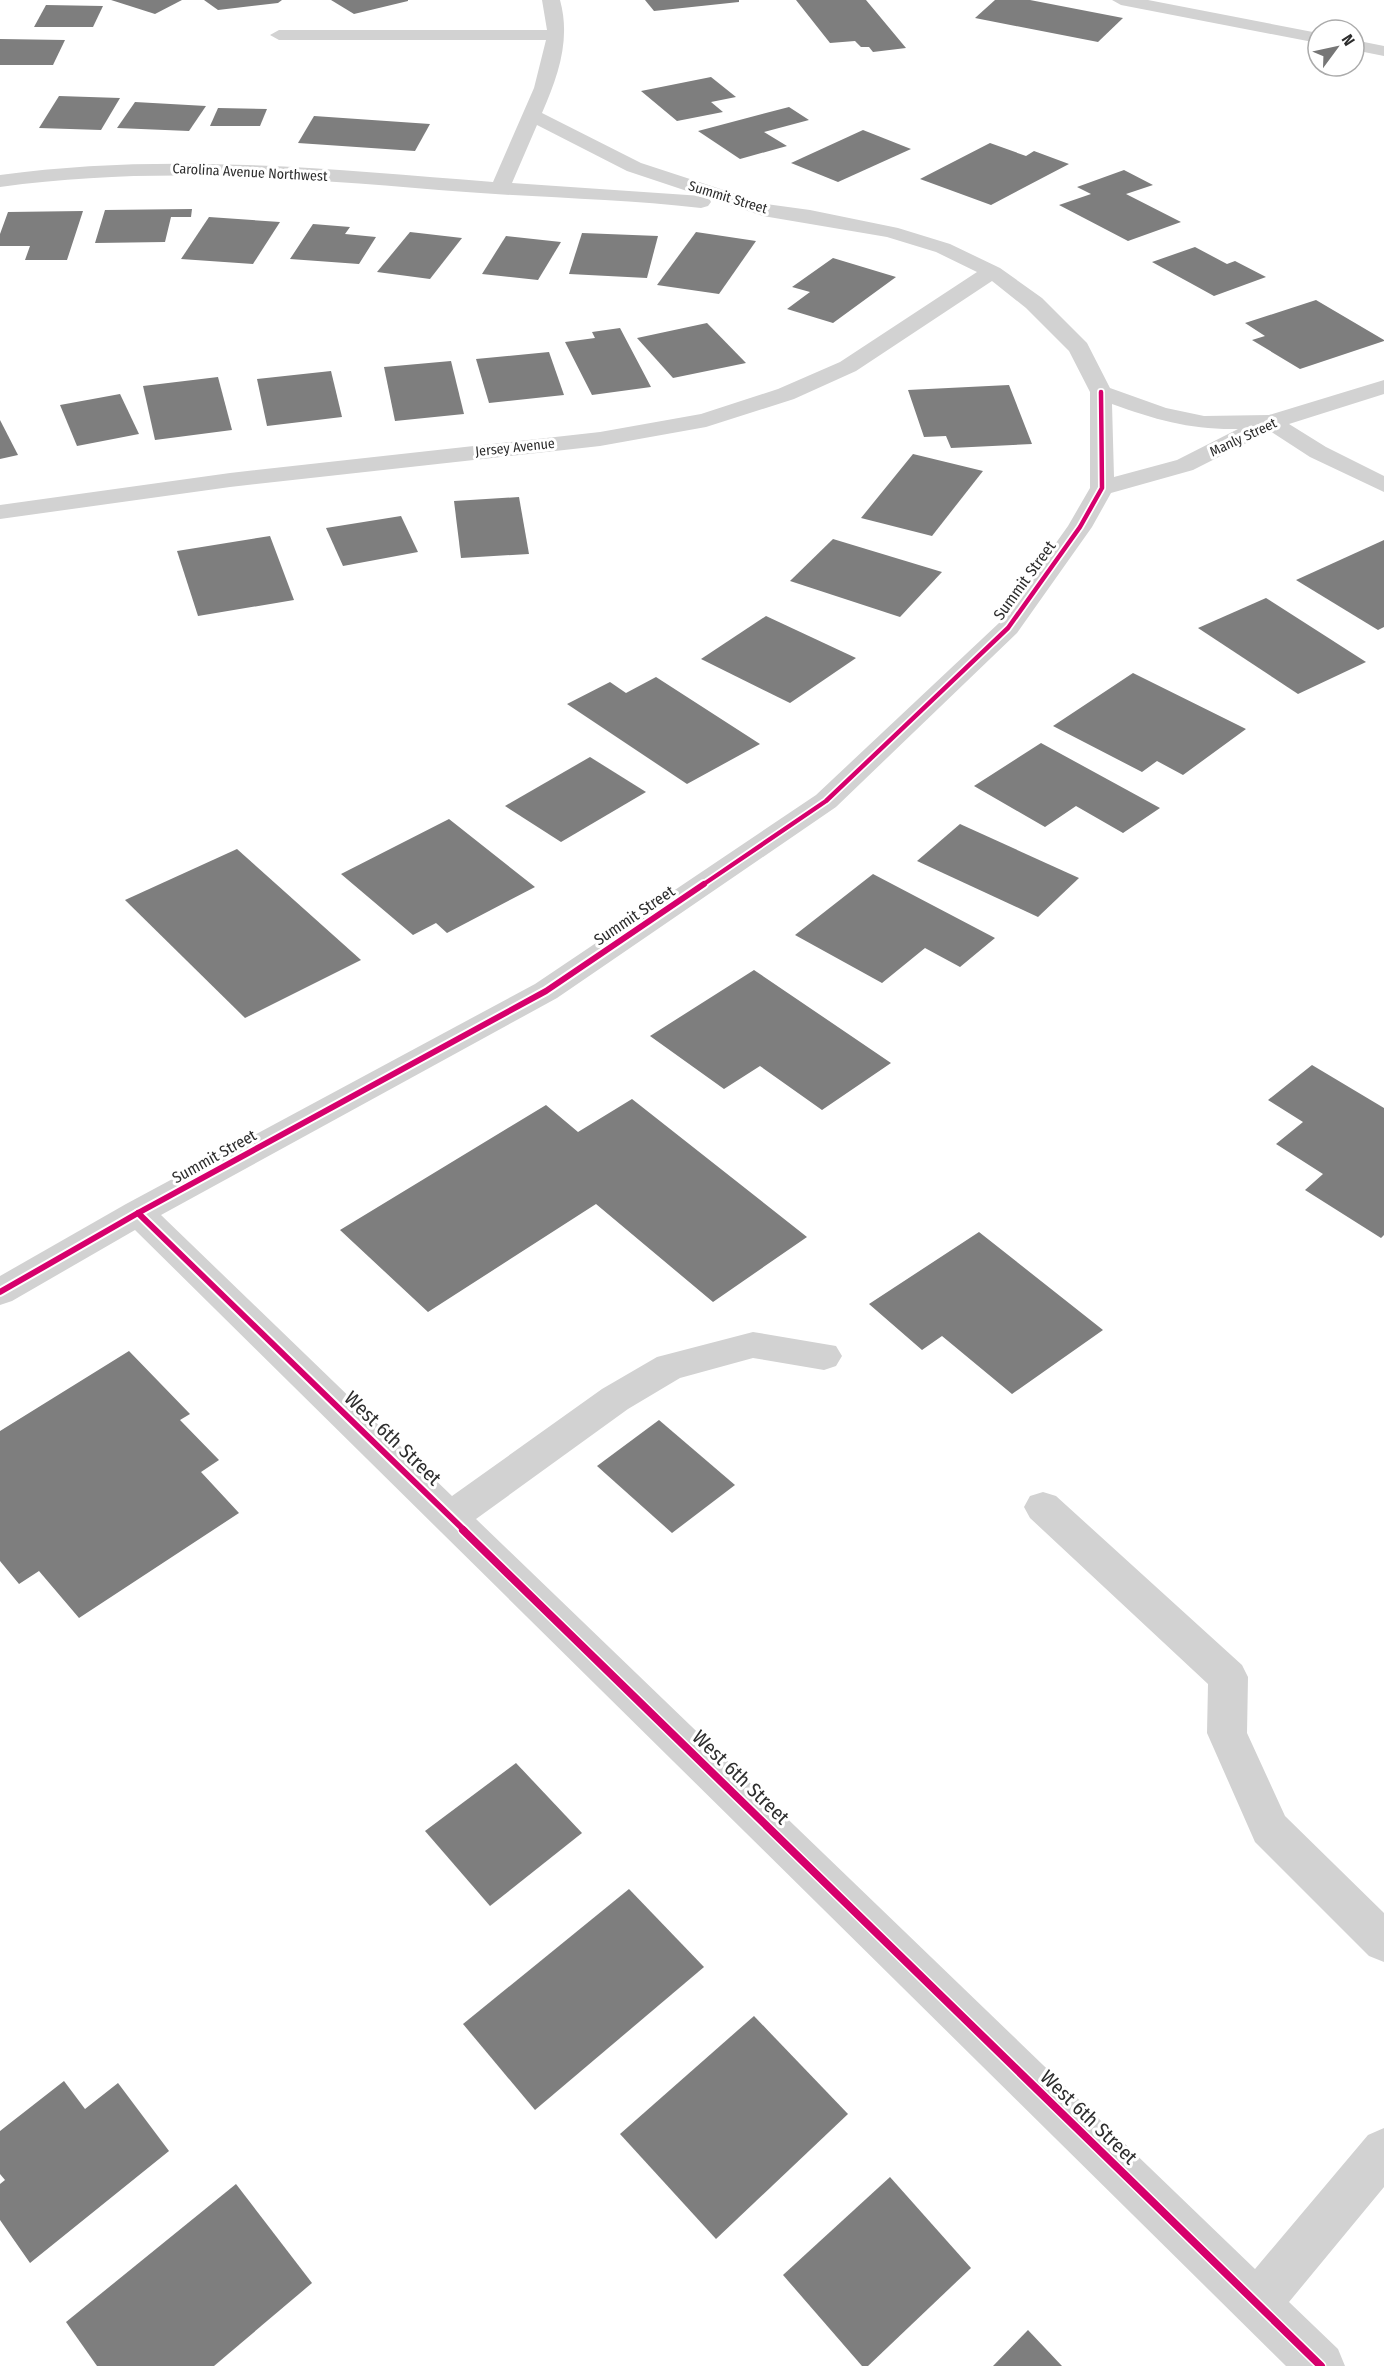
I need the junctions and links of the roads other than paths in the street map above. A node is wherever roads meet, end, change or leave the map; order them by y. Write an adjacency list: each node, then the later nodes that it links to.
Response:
1 (551, 0): 4 (street)
2 (1121, 0): 5 (street)
3 (279, 35): 4 (street)
4 (555, 35): 8 (street)
5 (1306, 36)
6 (1366, 47): 7 (street)
7 (1384, 51)
8 (532, 115): 10 (street); 11 (street, Summit Street)
9 (0, 181): 10 (street, Carolina Avenue Northwest)
10 (500, 189): 11 (street, Carolina Avenue Northwest)
11 (763, 210): 12 (street, Summit Street)
12 (993, 272): 14 (street, Summit Street); 18 (street, Jersey Avenue)
13 (1384, 387): 15 (street, Manly Street)
14 (1101, 392): 15 (street); 17 (street, Summit Street)
15 (1271, 422): 16 (street); 17 (street, Manly Street)
16 (1384, 485)
17 (1102, 488): 19 (street, Summit Street)
18 (0, 512)
19 (138, 1213): 20 (street, Summit Street); 23 (street, West 6th Street)
20 (0, 1292)
21 (824, 1356): 23 (street)
22 (1043, 1506): 24 (street)
23 (451, 1517): 26 (street, West 6th Street)
24 (1384, 1942)
25 (1384, 2151): 26 (street)
26 (1257, 2303): 27 (street, West 6th Street)
27 (1321, 2366)

